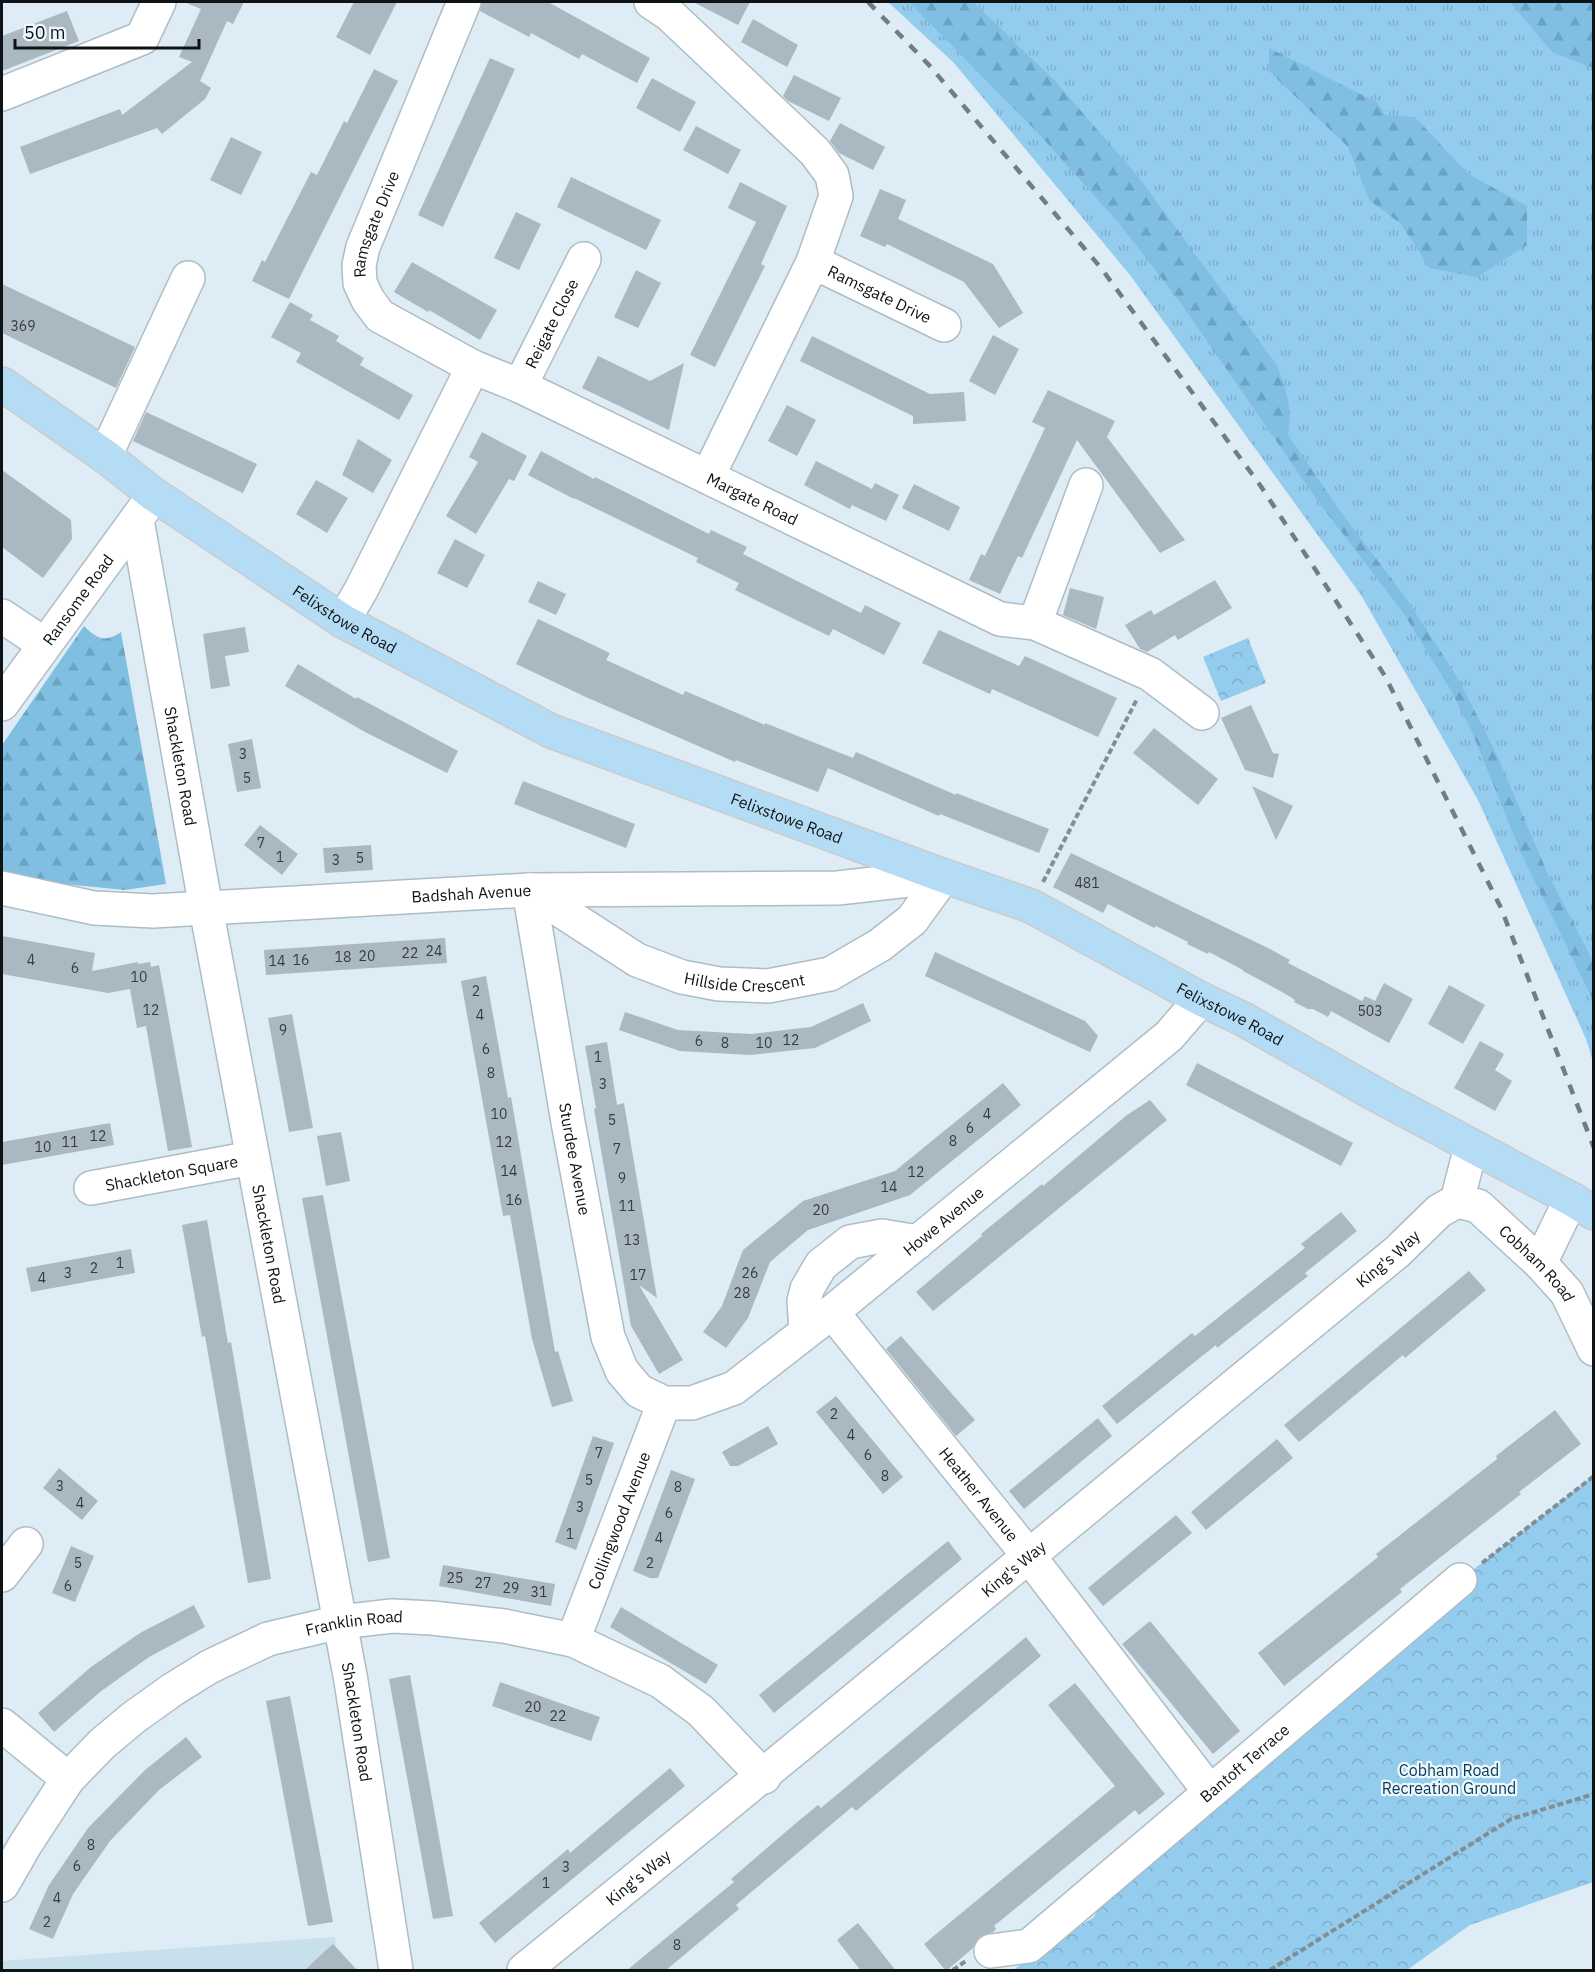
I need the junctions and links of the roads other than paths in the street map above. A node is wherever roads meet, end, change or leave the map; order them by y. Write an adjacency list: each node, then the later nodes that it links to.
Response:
1 (159, 2): 4 (street)
2 (464, 2): 9 (street, Ramsgate Drive)
3 (651, 2): 6 (street, Ramsgate Drive)
4 (2, 94)
5 (584, 259): 11 (street, Reigate Close)
6 (813, 262): 8 (street, Ramsgate Drive); 13 (street, Ramsgate Drive)
7 (188, 278): 12 (street)
8 (944, 325)
9 (473, 367): 11 (street, Margate Road); 17 (street)
10 (2, 384): 12 (main road, Felixstowe Road)
11 (520, 386): 13 (street, Margate Road)
12 (105, 456): 15 (main road, Felixstowe Road)
13 (708, 476): 18 (street, Margate Road)
14 (1086, 486): 18 (street)
15 (145, 507): 17 (main road, Felixstowe Road); 19 (street, Ransome Road); 25 (street, Shackleton Road)
16 (2, 616): 19 (street)
17 (343, 621): 22 (main road, Felixstowe Road)
18 (1035, 623): 21 (street, Margate Road)
19 (44, 644): 20 (street, Ransome Road)
20 (2, 704)
21 (1202, 713)
22 (944, 876): 24 (street, Badshah Avenue); 24 (street, Hillside Crescent); 26 (main road, Felixstowe Road)
23 (2, 888): 25 (street, Badshah Avenue)
24 (529, 890): 25 (street, Badshah Avenue); 37 (street, Sturdee Avenue)
25 (206, 909): 28 (street, Shackleton Road)
26 (1201, 999): 27 (main road, Felixstowe Road); 32 (street, Howe Avenue)
27 (1472, 1146): 30 (street); 31 (main road, Felixstowe Road)
28 (252, 1158): 29 (street, Shackleton Square); 42 (street, Shackleton Road)
29 (91, 1188)
30 (1456, 1201): 33 (street, Cobham Road); 39 (street, King's Way)
31 (1584, 1207): 33 (street)
32 (918, 1242): 34 (street, Howe Avenue); 35 (street)
33 (1540, 1263): 36 (street, Cobham Road)
34 (832, 1312): 35 (street, Howe Avenue); 39 (street, Heather Avenue)
35 (806, 1332): 37 (street, Howe Avenue)
36 (1593, 1349)
37 (664, 1403): 43 (street, Collingwood Avenue)
38 (26, 1544): 40 (street)
39 (1028, 1555): 45 (street, King's Way); 47 (street, Heather Avenue)
40 (2, 1575)
41 (1460, 1580): 47 (street, Bantoft Terrace)
42 (340, 1622): 43 (street, Franklin Road); 46 (street, Franklin Road); 50 (street, Shackleton Road)
43 (573, 1640): 45 (street, Franklin Road)
44 (2, 1725): 46 (street)
45 (764, 1777): 51 (street, King's Way)
46 (68, 1779): 48 (street, Franklin Road)
47 (1210, 1792): 49 (street, Bantoft Terrace)
48 (2, 1885)
49 (981, 1953)
50 (396, 1971)
51 (524, 1971)

